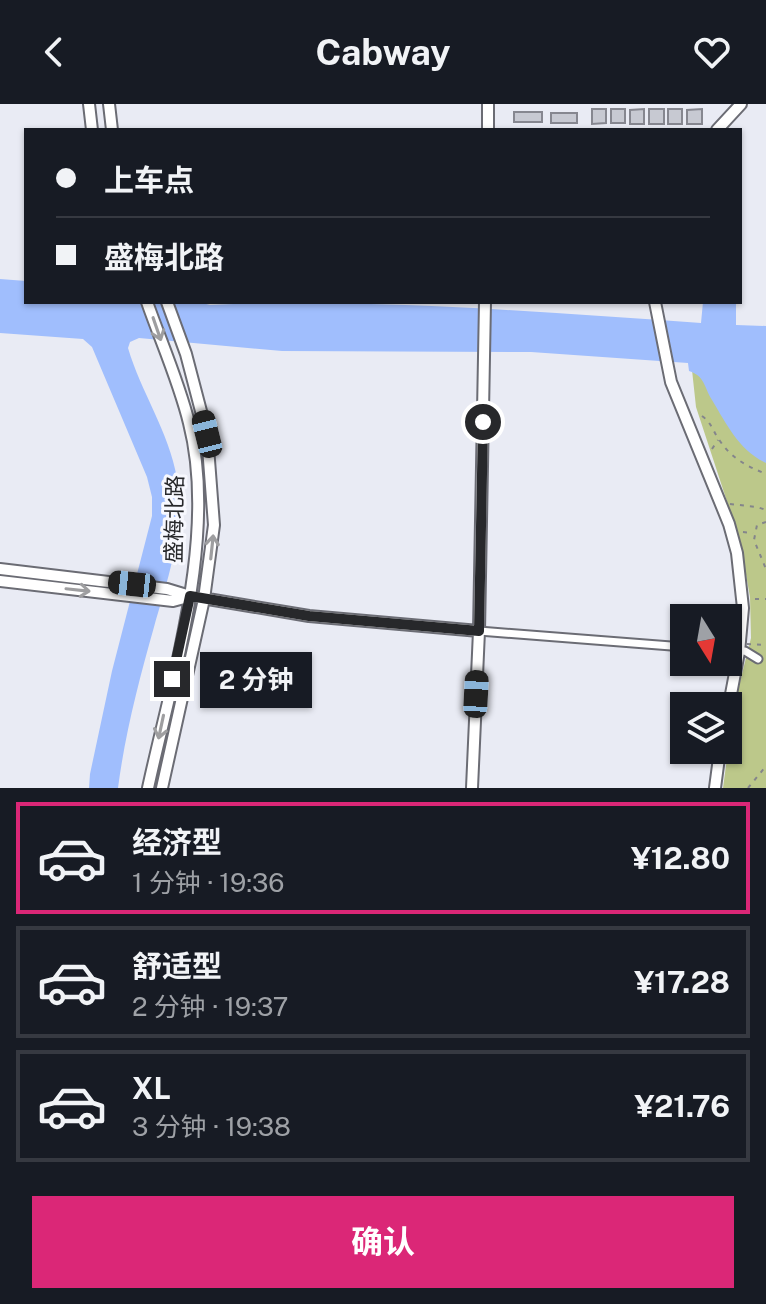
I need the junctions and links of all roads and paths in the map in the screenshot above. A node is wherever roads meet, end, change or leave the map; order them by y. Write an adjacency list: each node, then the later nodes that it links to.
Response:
1 (89, 104): 5 (main road)
2 (109, 104): 6 (main road)
3 (488, 104): 7 (main road)
4 (741, 104): 8 (main road)
5 (92, 128)
6 (112, 128)
7 (488, 128)
8 (719, 128)
9 (148, 304): 25 (main road, 盛梅北路, one-way to 25)
10 (168, 304): 27 (main road, 盛梅北路, one-way to 10)
11 (485, 304): 30 (main road)
12 (655, 305): 17 (main road)
13 (702, 416): 14 (path)
14 (718, 439): 15 (path); 16 (path)
15 (712, 449)
16 (766, 474)
17 (721, 505): 18 (path); 29 (main road)
18 (766, 510)
19 (766, 522): 21 (path)
20 (743, 532): 21 (path)
21 (754, 533): 23 (path)
22 (0, 569): 25 (main road)
23 (766, 569)
24 (0, 581): 25 (main road, one-way to 25)
25 (190, 596): 27 (main road); 38 (main road, 盛梅北路, one-way to 38)
26 (766, 598): 28 (path)
27 (204, 599): 30 (main road); 39 (main road, 盛梅北路)
28 (755, 599)
29 (742, 614)
30 (479, 631): 32 (street); 40 (main road)
31 (766, 645): 33 (path)
32 (670, 646)
33 (742, 648)
34 (742, 650): 35 (street)
35 (758, 659)
36 (718, 764): 41 (main road)
37 (766, 766): 42 (path)
38 (148, 788)
39 (162, 788)
40 (472, 788)
41 (715, 788)
42 (748, 788)

